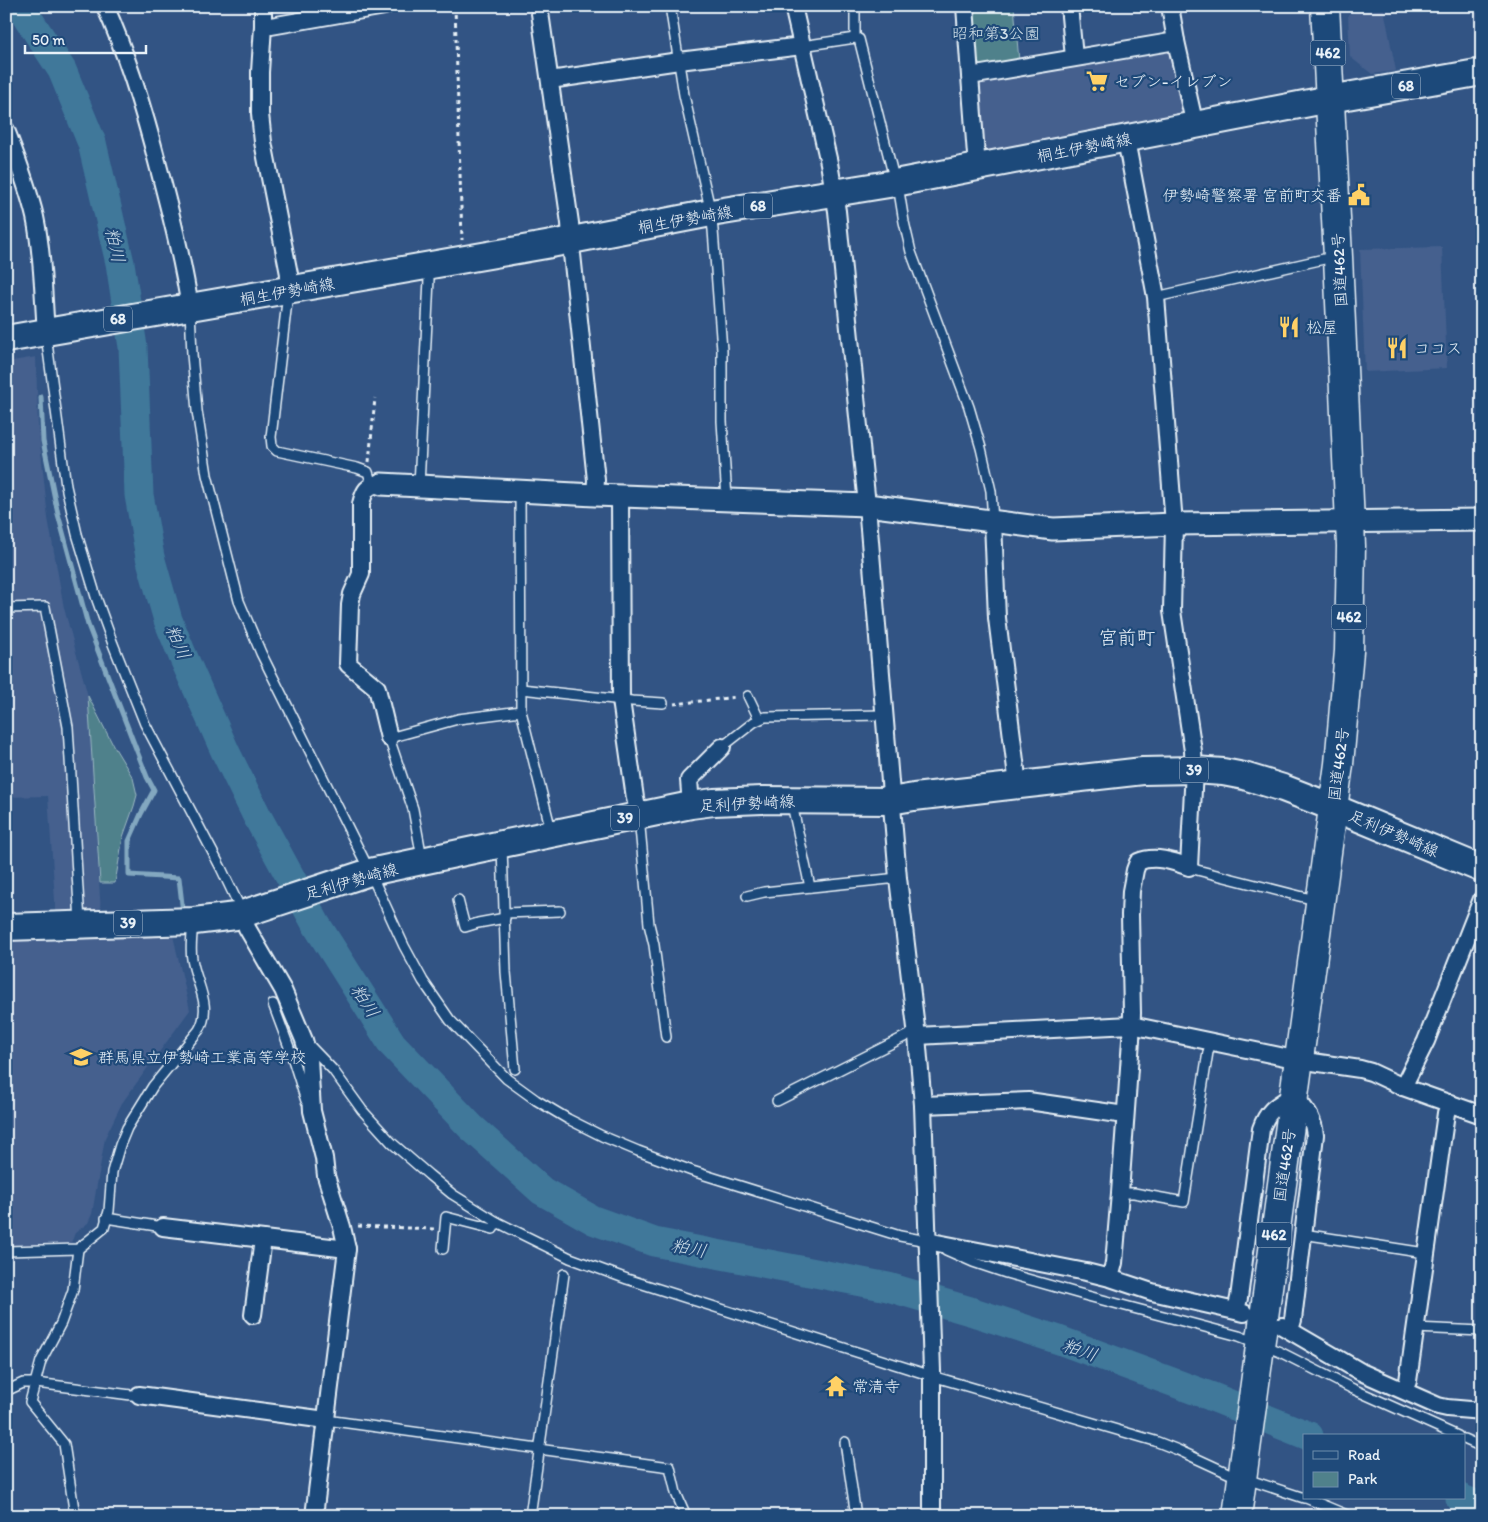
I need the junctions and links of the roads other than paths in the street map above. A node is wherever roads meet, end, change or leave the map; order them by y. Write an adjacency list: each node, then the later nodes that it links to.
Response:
1 (105, 6): 34 (street)
2 (263, 6): 12 (street)
3 (385, 6): 12 (street)
4 (539, 6): 20 (street)
5 (670, 6): 17 (lane)
6 (793, 6): 15 (street)
7 (855, 6): 13 (lane)
8 (965, 6): 19 (street)
9 (1069, 6): 16 (street)
10 (1170, 6): 14 (street)
11 (1325, 6): 21 (highway, 国道462号 / 462)
12 (263, 26): 32 (street)
13 (855, 38): 15 (lane); 26 (lane)
14 (1176, 41): 16 (street); 22 (street)
15 (802, 46): 17 (street); 27 (street)
16 (1074, 57): 19 (street)
17 (678, 61): 20 (street); 28 (lane)
18 (1482, 72): 21 (main road, 桐生伊勢崎線 / 68)
19 (970, 76): 25 (street)
20 (550, 80): 29 (street)
21 (1330, 99): 22 (main road, 桐生伊勢崎線 / 68); 30 (highway, 国道462号 / 462)
22 (1195, 126): 24 (main road, 桐生伊勢崎線 / 68)
23 (6, 130): 35 (street)
24 (1126, 140): 25 (main road, 桐生伊勢崎線 / 68); 33 (street)
25 (977, 168): 26 (main road, 桐生伊勢崎線 / 68)
26 (896, 183): 27 (main road, 桐生伊勢崎線 / 68); 45 (lane)
27 (833, 193): 28 (main road, 桐生伊勢崎線 / 68); 43 (street)
28 (711, 213): 29 (main road, 桐生伊勢崎線 / 68); 42 (lane)
29 (571, 240): 31 (main road, 桐生伊勢崎線 / 68); 40 (street)
30 (1338, 257): 33 (lane); 46 (highway, 国道462号 / 462)
31 (427, 266): 32 (main road, 桐生伊勢崎線 / 68); 38 (lane)
32 (288, 291): 34 (main road, 桐生伊勢崎線 / 68); 37 (lane)
33 (1156, 297): 47 (street)
34 (187, 308): 35 (main road, 桐生伊勢崎線 / 68); 70 (lane)
35 (49, 331): 36 (main road, 桐生伊勢崎線 / 68); 78 (lane)
36 (6, 339)
37 (374, 480): 38 (street); 56 (street)
38 (419, 486): 39 (street)
39 (520, 491): 40 (street); 49 (lane)
40 (595, 495): 41 (street)
41 (620, 496): 42 (street); 51 (street)
42 (727, 499): 43 (street)
43 (867, 505): 45 (street); 54 (street)
44 (1482, 520): 46 (street)
45 (993, 522): 47 (street); 59 (street)
46 (1350, 522): 47 (street); 63 (highway, 国道462号 / 462)
47 (1174, 524): 58 (street)
48 (6, 608): 81 (lane)
49 (521, 689): 51 (lane); 53 (lane)
50 (748, 696): 55 (lane)
51 (621, 700): 52 (lane); 64 (street)
52 (663, 703)
53 (521, 711): 56 (lane); 65 (lane)
54 (884, 715): 55 (lane); 61 (street)
55 (759, 719): 57 (lane)
56 (389, 738): 67 (lane)
57 (722, 747): 62 (street)
58 (1194, 770): 59 (main road, 足利伊勢崎線 / 39); 63 (main road, 足利伊勢崎線 / 39); 68 (street)
59 (1018, 785): 61 (main road, 足利伊勢崎線 / 39)
60 (793, 800): 61 (main road, 足利伊勢崎線 / 39); 62 (main road, 足利伊勢崎線 / 39); 72 (lane)
61 (890, 801): 71 (street)
62 (691, 805): 64 (main road, 足利伊勢崎線 / 39)
63 (1332, 807): 69 (main road, 足利伊勢崎線 / 39); 76 (highway, 国道462号 / 462)
64 (639, 815): 65 (main road, 足利伊勢崎線 / 39); 86 (lane)
65 (552, 833): 66 (main road, 足利伊勢崎線 / 39)
66 (502, 844): 67 (main road, 足利伊勢崎線 / 39); 79 (lane)
67 (422, 861): 70 (main road, 足利伊勢崎線 / 39)
68 (1188, 867): 76 (lane); 84 (street)
69 (1482, 870)
70 (367, 873): 78 (main road, 足利伊勢崎線 / 39); 105 (lane)
71 (898, 878): 72 (lane); 85 (street)
72 (810, 887): 73 (lane)
73 (747, 896)
74 (1482, 899): 91 (street)
75 (458, 900): 79 (lane)
76 (1319, 901): 89 (highway, 国道462号 / 462)
77 (560, 911): 79 (lane)
78 (245, 914): 80 (main road, 足利伊勢崎線 / 39); 87 (street)
79 (505, 916): 90 (lane)
80 (194, 921): 81 (main road, 足利伊勢崎線 / 39); 100 (lane)
81 (81, 924): 82 (main road, 足利伊勢崎線 / 39)
82 (6, 927)
83 (273, 1004): 96 (lane)
84 (1132, 1025): 85 (street); 88 (street); 97 (street)
85 (917, 1034): 93 (lane); 95 (street)
86 (666, 1037)
87 (304, 1040): 96 (street); 101 (lane)
88 (1211, 1042): 89 (street); 99 (lane)
89 (1299, 1060): 91 (street); 92 (highway, 国道462号 / 462)
90 (515, 1069)
91 (1403, 1087): 94 (street)
92 (1294, 1095): 103 (street); 112 (street); 116 (highway, 国道462号 / 462)
93 (777, 1101)
94 (1450, 1103): 98 (street); 110 (street)
95 (923, 1105): 97 (street); 105 (street)
96 (312, 1112): 107 (street)
97 (1125, 1115): 99 (street)
98 (1482, 1115)
99 (1120, 1192): 112 (street)
100 (106, 1218): 102 (lane); 106 (lane)
101 (497, 1222): 108 (lane); 117 (lane)
102 (163, 1227): 104 (street)
103 (1303, 1234): 110 (lane); 119 (street)
104 (264, 1239): 107 (street); 113 (street)
105 (930, 1245): 112 (street); 116 (lane); 117 (street)
106 (78, 1249): 109 (lane); 118 (lane)
107 (346, 1249): 123 (street)
108 (443, 1249)
109 (6, 1251)
110 (1425, 1252): 114 (street)
111 (564, 1274): 128 (lane)
112 (1110, 1278)
113 (253, 1315)
114 (1415, 1328): 115 (lane); 119 (street)
115 (1482, 1331)
116 (1259, 1347): 124 (lane); 129 (highway, 国道462号 / 462)
117 (932, 1374): 129 (lane); 137 (street)
118 (36, 1383): 120 (lane); 121 (lane); 132 (lane)
119 (1404, 1390): 122 (street)
120 (6, 1391)
121 (139, 1395): 123 (street)
122 (1482, 1411)
123 (326, 1420): 128 (lane); 133 (street)
124 (1454, 1434)
125 (1466, 1439): 127 (lane)
126 (845, 1442): 136 (lane)
127 (1482, 1447)
128 (539, 1449): 134 (lane); 135 (lane)
129 (1242, 1476): 130 (lane); 138 (highway, 国道462号 / 462)
130 (1303, 1497)
131 (1310, 1500): 139 (lane)
132 (75, 1516)
133 (314, 1516)
134 (530, 1516)
135 (686, 1516)
136 (856, 1516)
137 (932, 1516)
138 (1237, 1516)
139 (1348, 1516)

